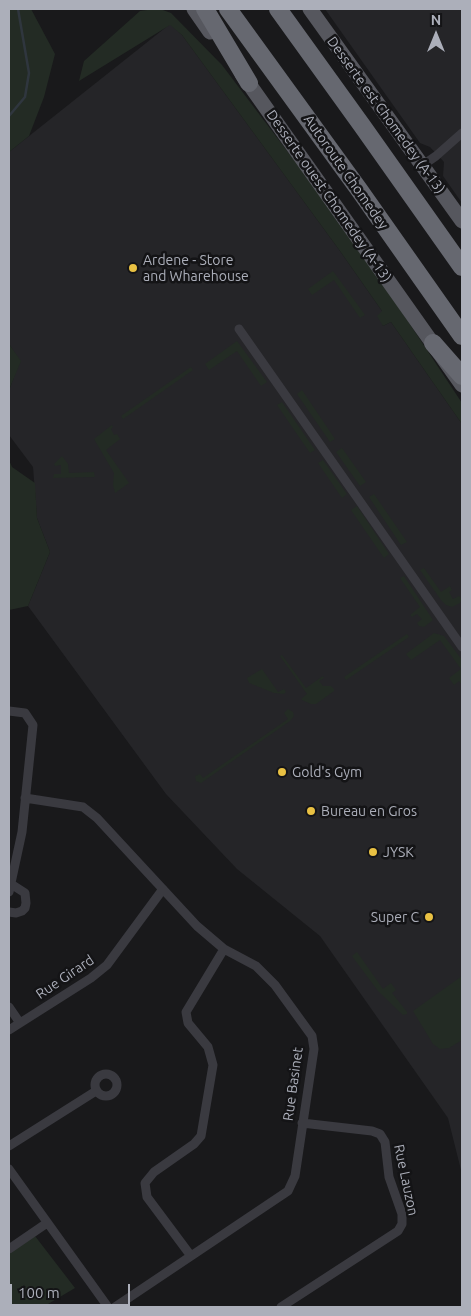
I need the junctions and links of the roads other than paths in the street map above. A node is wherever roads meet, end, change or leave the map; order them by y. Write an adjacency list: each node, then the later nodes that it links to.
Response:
1 (194, 9): 6 (main road, Desserte ouest Chomedey (A-13))
2 (205, 9): 6 (highway)
3 (228, 9): 12 (highway, Autoroute Chomedey)
4 (278, 9): 10 (highway)
5 (310, 9): 8 (main road, Desserte est Chomedey (A-13))
6 (248, 83): 13 (main road, Desserte ouest Chomedey (A-13))
7 (462, 133): 8 (street)
8 (423, 165): 9 (main road, Desserte est Chomedey (A-13))
9 (462, 221)
10 (462, 267)
11 (239, 329): 16 (street)
12 (462, 336)
13 (433, 344): 14 (highway); 15 (main road, Desserte ouest Chomedey (A-13))
14 (462, 376)
15 (462, 385)
16 (462, 647)
17 (9, 710): 18 (street)
18 (25, 798): 19 (street); 20 (street, Rue Basinet)
19 (10, 888): 21 (street)
20 (163, 889): 22 (street, Rue Basinet); 24 (street, Rue Girard)
21 (9, 912)
22 (224, 949): 27 (street, Rue Basinet); 32 (street)
23 (9, 1007): 24 (street)
24 (20, 1023): 25 (street, Rue Girard)
25 (9, 1030)
26 (96, 1092): 28 (street)
27 (302, 1123): 32 (street, Rue Basinet); 35 (street, Rue Lauzon)
28 (9, 1146)
29 (9, 1170): 30 (street)
30 (47, 1223): 31 (street); 33 (street)
31 (9, 1249)
32 (191, 1256): 34 (street, Rue Basinet)
33 (108, 1307)
34 (115, 1307)
35 (281, 1307)

